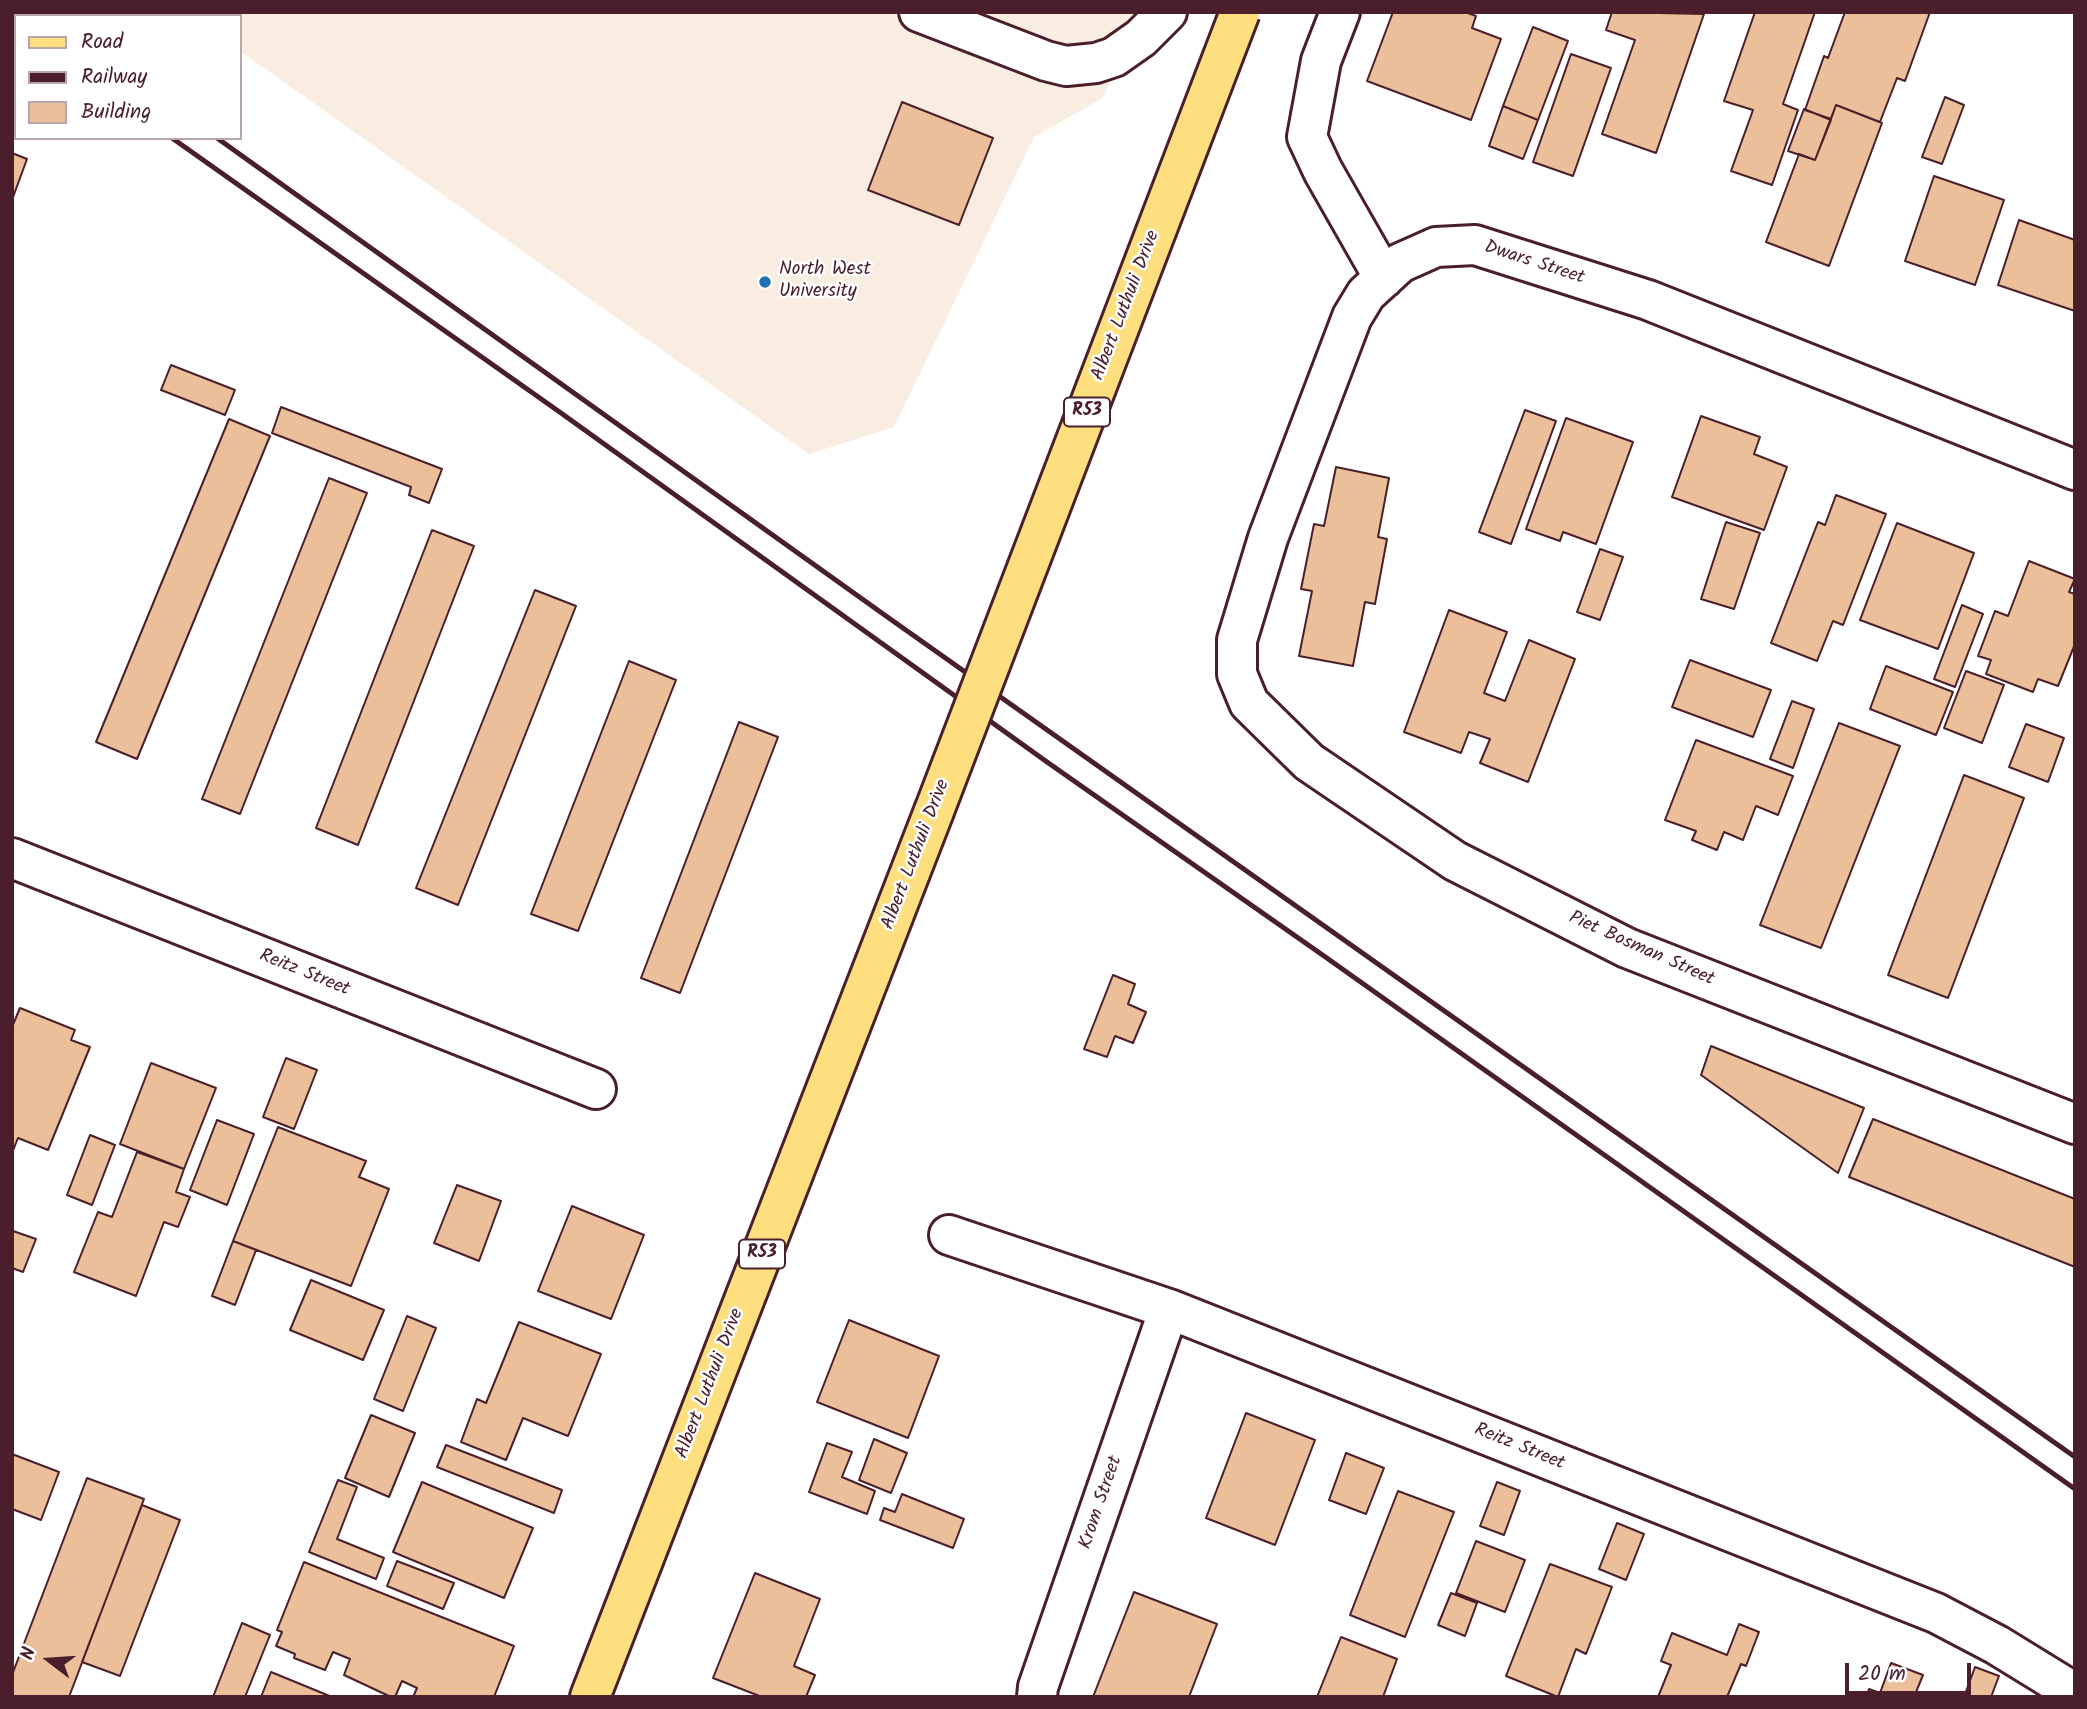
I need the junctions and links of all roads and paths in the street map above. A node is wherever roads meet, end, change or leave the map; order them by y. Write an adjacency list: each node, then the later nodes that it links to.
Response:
1 (919, 12): 2 (street)
2 (1167, 12)
3 (1240, 12): 14 (main road, Albert Luthuli Drive / R53, bridge)
4 (1340, 12): 5 (street)
5 (1384, 278): 6 (street, Dwars Street); 7 (street, Dwars Street)
6 (2075, 470)
7 (1249, 704): 10 (street, Piet Bosman Street)
8 (12, 858): 9 (street, Reitz Street)
9 (596, 1089)
10 (2075, 1124)
11 (949, 1235): 12 (street, Reitz Street)
12 (1169, 1309): 13 (street, Reitz Street); 15 (street, Krom Street)
13 (2075, 1693)
14 (590, 1697)
15 (1037, 1697)

